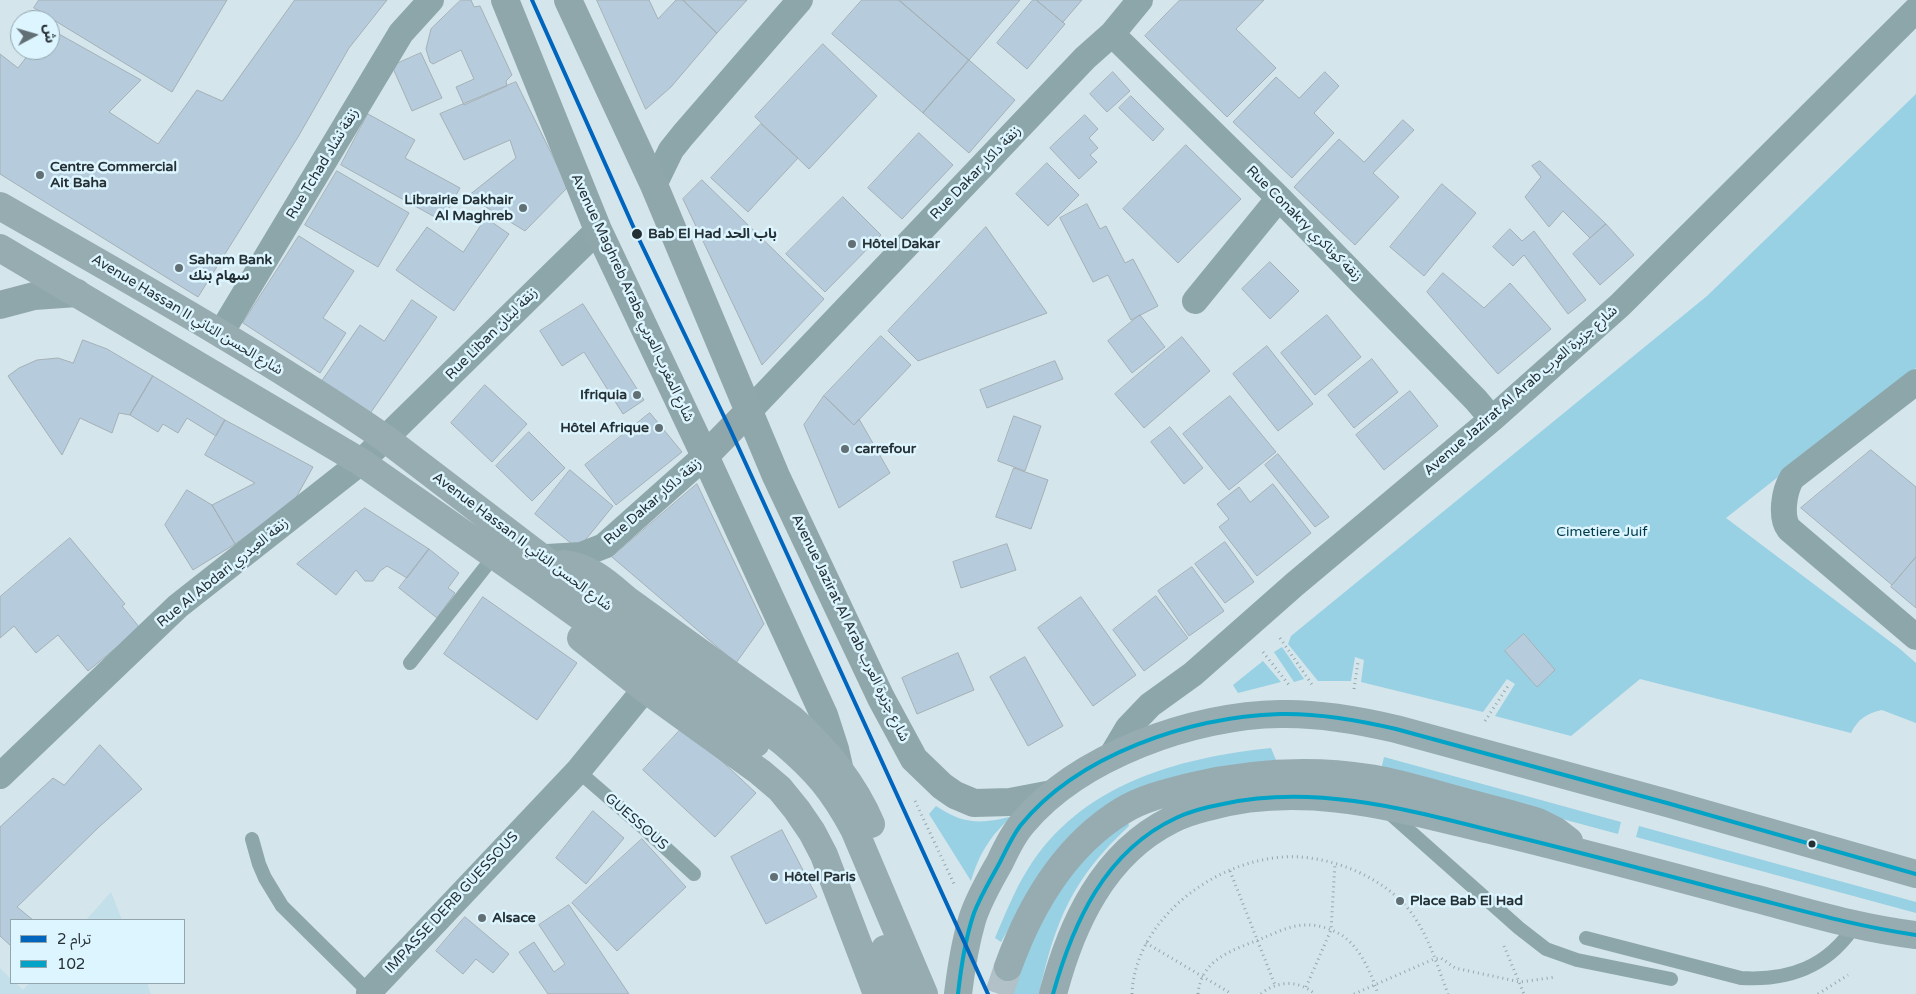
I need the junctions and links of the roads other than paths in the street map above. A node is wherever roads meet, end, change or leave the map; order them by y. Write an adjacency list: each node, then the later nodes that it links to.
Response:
1 (431, 0): 16 (street, Rue Tchad زنقة نشاد)
2 (505, 0): 11 (main road, Avenue Maghreb Arabe شارع المغرب العربي)
3 (568, 0): 8 (main road)
4 (800, 0): 8 (street)
5 (1140, 0): 7 (street, Rue Dakar زنقة داكار)
6 (1916, 10): 19 (street, Avenue Jazirat Al Arab شارع جزيرة العرب)
7 (1112, 34): 9 (street, Rue Conakry زنقة كوناكري); 18 (street, Rue Dakar زنقة داكار)
8 (654, 185): 18 (main road)
9 (1279, 198): 14 (street); 19 (street, Rue Conakry زنقة كوناكري)
10 (0, 206): 16 (main road, Avenue Hassan II شارع الحسن الثاني)
11 (598, 230): 20 (street, Rue Liban زنقة لبنان); 21 (main road, Avenue Maghreb Arabe شارع المغرب العربي)
12 (2, 253): 13 (main road, Avenue Hassan II شارع الحسن الثاني)
13 (77, 293): 15 (main road); 22 (main road, Avenue Hassan II شارع الحسن الثاني)
14 (1195, 301)
15 (0, 305)
16 (221, 333): 20 (main road, Avenue Hassan II شارع الحسن الثاني)
17 (1916, 382): 25 (street)
18 (749, 410): 21 (main road); 32 (main road, Avenue Jazirat Al Arab شارع جزيرة العرب)
19 (1492, 419): 28 (street, Avenue Jazirat Al Arab شارع جزيرة العرب)
20 (386, 439): 22 (street, Rue Al Abdari زنقة العبدري); 24 (main road, Avenue Hassan II شارع الحسن الثاني)
21 (705, 456): 24 (street, Rue Dakar زنقة داكار); 29 (main road)
22 (361, 462): 23 (main road, Avenue Hassan II شارع الحسن الثاني); 31 (street, Rue Al Abdari زنقة العبدري)
23 (494, 556): 24 (main road, Avenue Hassan II شارع الحسن الثاني); 26 (lane)
24 (544, 569): 27 (main road); 29 (main road); 45 (main road, Avenue Hassan II شارع الحسن الثاني); 46 (main road, Avenue Hassan II شارع الحسن الثاني)
25 (1916, 637)
26 (410, 663)
27 (645, 689): 30 (street, IMPASSE DERB GUESSOUS); 44 (main road)
28 (1112, 755): 32 (main road); 37 (main road)
29 (839, 767): 47 (main road)
30 (578, 771): 36 (lane, GUESSOUS); 43 (street, IMPASSE DERB GUESSOUS)
31 (0, 776)
32 (1052, 794): 48 (main road)
33 (1380, 804): 35 (main road); 42 (lane); 49 (main road)
34 (252, 839): 43 (lane, IMPASSE DERB GUESSOUS)
35 (1578, 852): 38 (main road); 41 (main road)
36 (694, 874)
37 (1916, 874)
38 (1855, 925): 39 (main road); 40 (lane)
39 (1916, 935)
40 (1586, 938)
41 (1008, 967)
42 (1670, 979)
43 (369, 992)
44 (877, 994)
45 (902, 994)
46 (924, 994)
47 (942, 994)
48 (958, 994)
49 (1052, 994)

